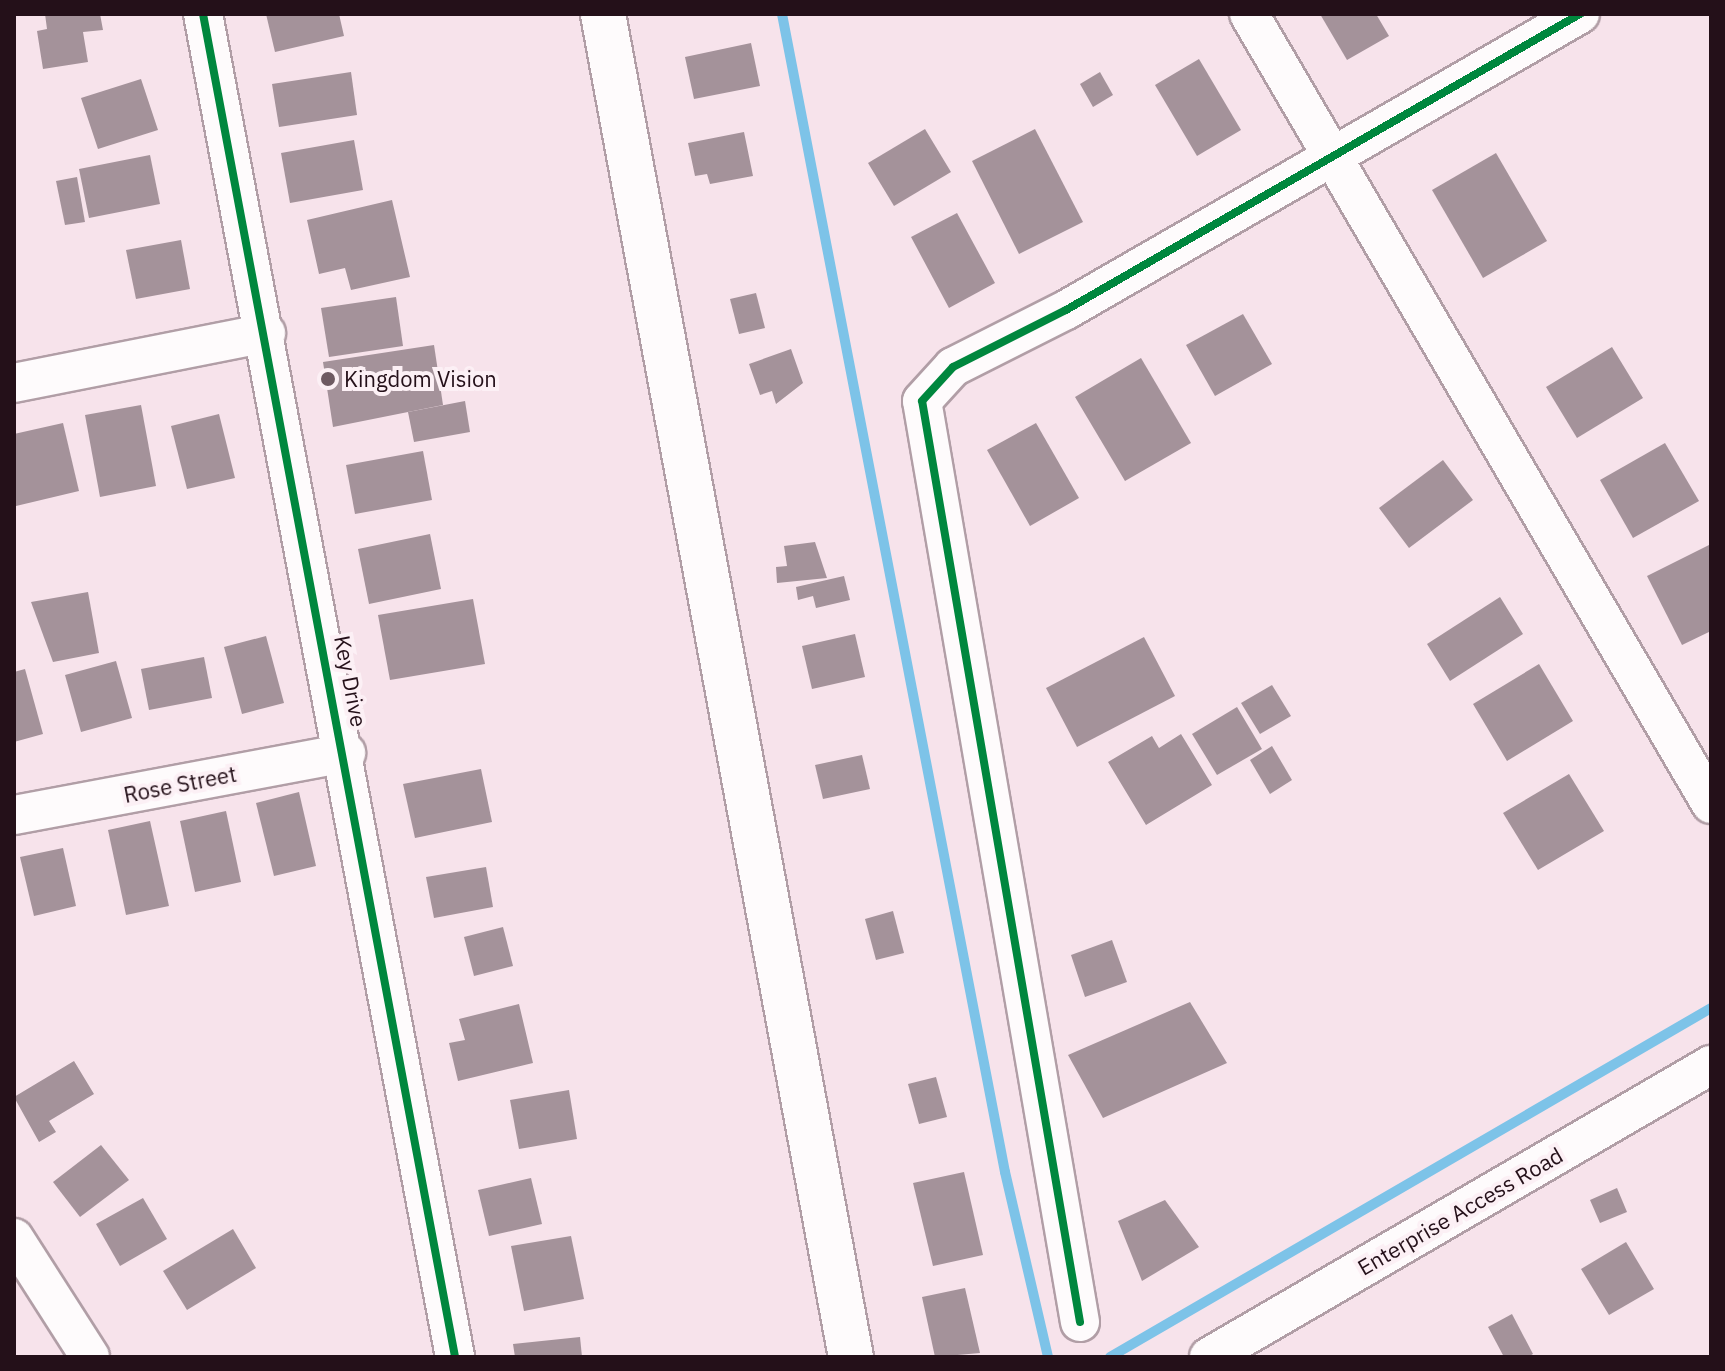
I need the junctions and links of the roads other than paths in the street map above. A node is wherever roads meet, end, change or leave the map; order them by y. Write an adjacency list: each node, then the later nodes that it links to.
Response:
1 (203, 14): 6 (street, Key Drive)
2 (603, 14): 16 (main road)
3 (1249, 14): 5 (street)
4 (1580, 14): 5 (street)
5 (1333, 157): 9 (street); 13 (street)
6 (266, 333): 7 (street); 8 (street, Key Drive)
7 (14, 383)
8 (346, 753): 10 (street, Rose Street); 15 (street, Key Drive)
9 (1711, 804)
10 (14, 815)
11 (1711, 1065): 17 (street, Enterprise Access Road)
12 (14, 1238): 14 (street)
13 (1080, 1322)
14 (90, 1357)
15 (455, 1357)
16 (851, 1357)
17 (1209, 1357)

